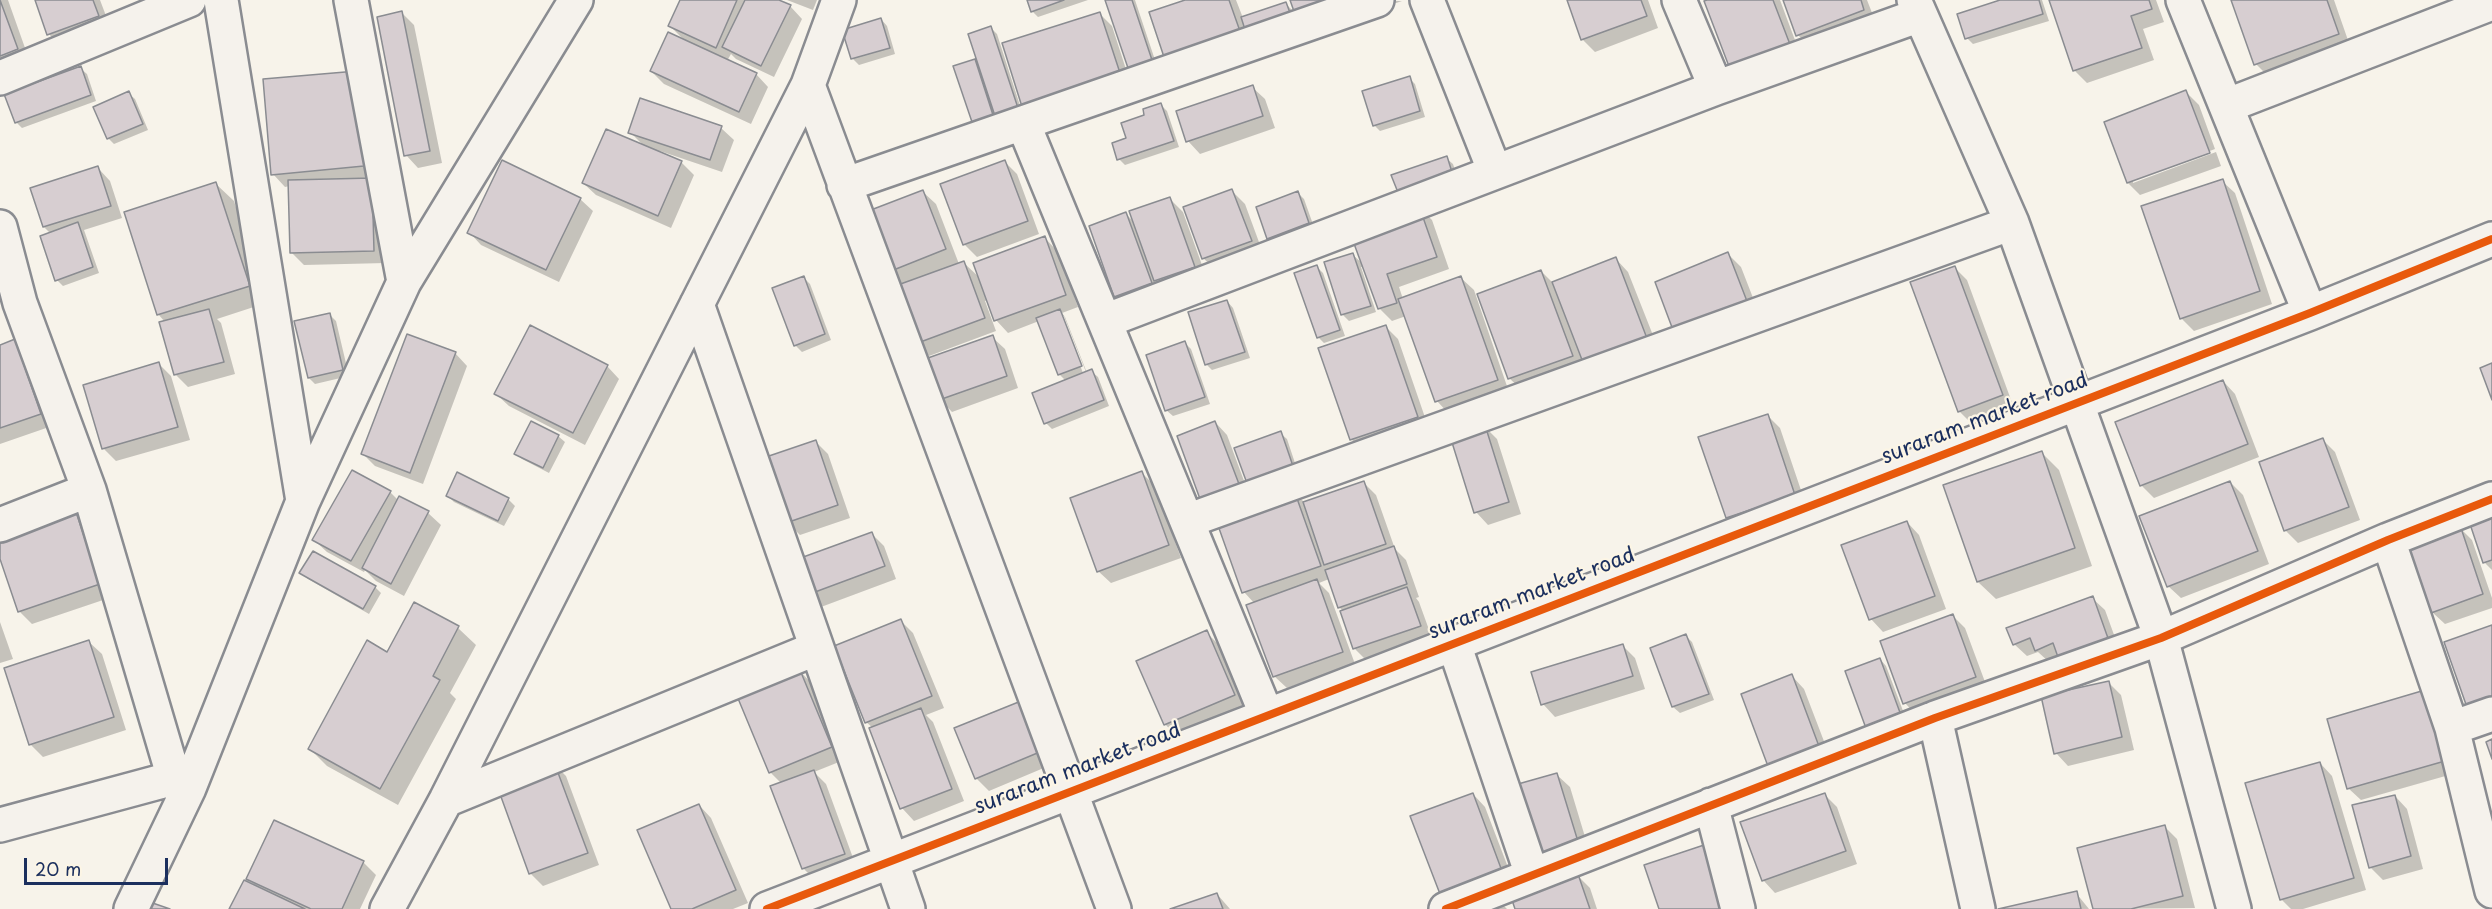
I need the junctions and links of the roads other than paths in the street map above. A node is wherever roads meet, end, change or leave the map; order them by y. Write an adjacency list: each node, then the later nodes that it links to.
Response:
1 (189, 0): 12 (street)
2 (221, 0): 30 (street)
3 (351, 0): 22 (street)
4 (576, 0): 22 (street)
5 (839, 0): 13 (street)
6 (1377, 0): 16 (street)
7 (1427, 0): 17 (street)
8 (1679, 0): 14 (street)
9 (2182, 0): 15 (street)
10 (2492, 3): 15 (street)
11 (1917, 7): 14 (street); 19 (street)
12 (0, 78)
13 (808, 85): 18 (street); 23 (street)
14 (1716, 88): 17 (street)
15 (2226, 106): 25 (street)
16 (1023, 123): 18 (street); 26 (street)
17 (1495, 172): 26 (street)
18 (844, 185): 42 (street)
19 (2012, 223): 27 (street); 31 (street)
20 (0, 227): 24 (street)
21 (2492, 239): 25 (street, suraram market road)
22 (404, 282): 30 (street)
23 (697, 304): 36 (street); 43 (street)
24 (10, 306): 28 (street)
25 (2310, 313): 27 (street, suraram market road)
26 (1105, 321): 31 (street)
27 (2075, 404): 34 (street); 35 (street, suraram market road)
28 (89, 490): 32 (street); 41 (street)
29 (2492, 499): 33 (street)
30 (303, 501): 41 (street)
31 (1187, 520): 38 (street)
32 (0, 525)
33 (2388, 540): 34 (street); 40 (street)
34 (2161, 638): 39 (street); 57 (street)
35 (1454, 644): 38 (street, suraram market road); 47 (street)
36 (817, 648): 43 (street); 46 (street)
37 (2492, 714): 40 (street)
38 (1267, 716): 42 (street, suraram market road)
39 (1935, 718): 44 (street); 56 (street)
40 (2452, 728): 48 (street)
41 (181, 783): 45 (street); 49 (street)
42 (1070, 792): 46 (street, suraram market road); 53 (street)
43 (446, 800): 50 (street)
44 (1711, 805): 47 (street); 55 (street)
45 (0, 825)
46 (892, 861): 51 (street, suraram market road); 52 (street)
47 (1532, 875): 54 (street)
48 (2492, 891)
49 (131, 909)
50 (387, 909)
51 (767, 909)
52 (908, 909)
53 (1114, 909)
54 (1446, 909)
55 (1738, 909)
56 (1978, 909)
57 (2234, 909)

